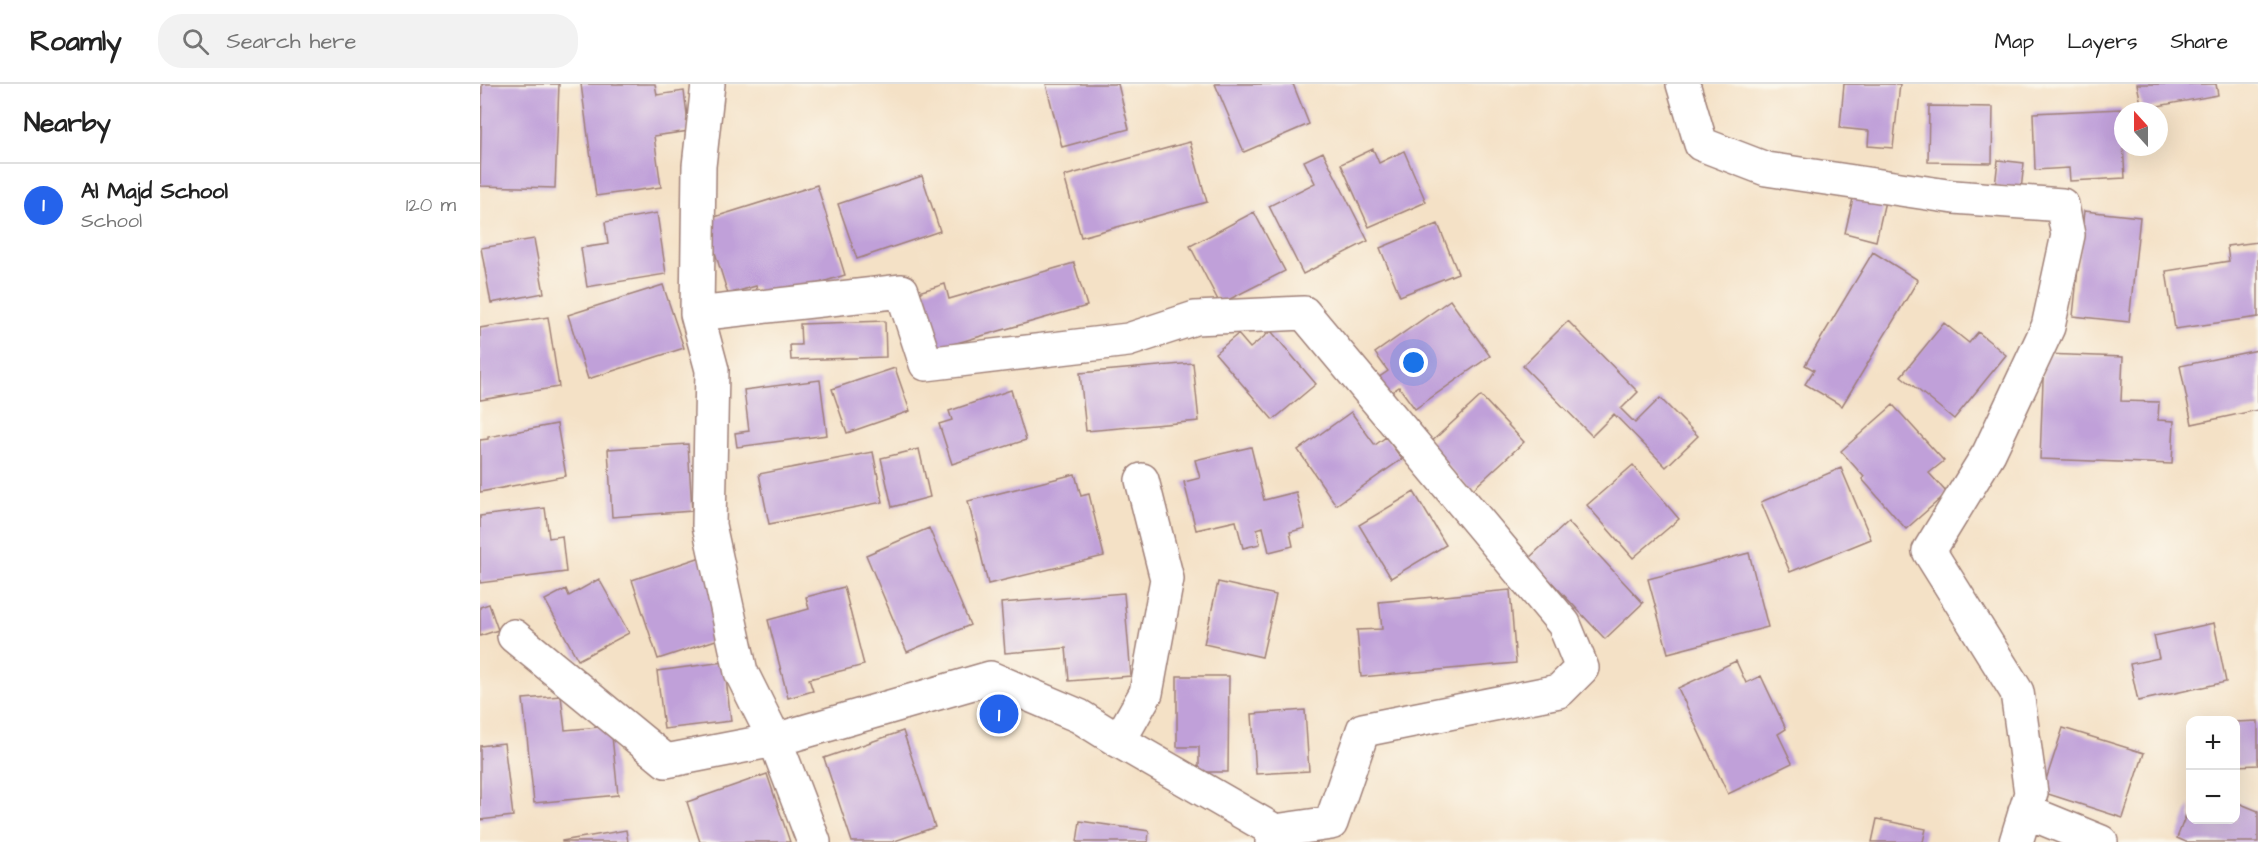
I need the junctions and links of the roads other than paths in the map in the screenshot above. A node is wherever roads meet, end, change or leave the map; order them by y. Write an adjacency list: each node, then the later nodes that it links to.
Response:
1 (708, 84): 3 (street)
2 (1683, 84): 8 (street)
3 (697, 314): 6 (street); 9 (street)
4 (1142, 480): 7 (street)
5 (514, 636): 6 (street)
6 (775, 740): 7 (street); 10 (street)
7 (1119, 741): 9 (street)
8 (2025, 811): 11 (street); 12 (street)
9 (1273, 836)
10 (814, 842)
11 (2016, 842)
12 (2101, 842)

